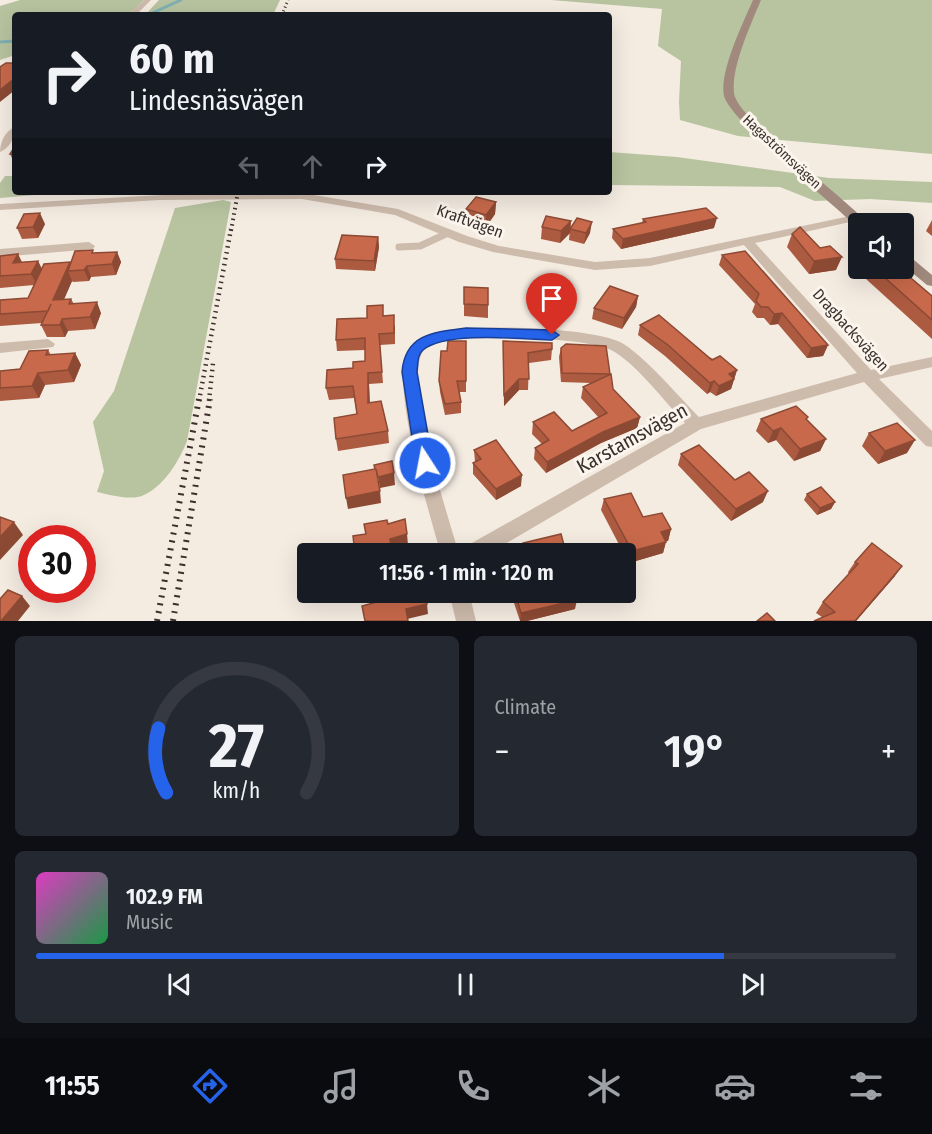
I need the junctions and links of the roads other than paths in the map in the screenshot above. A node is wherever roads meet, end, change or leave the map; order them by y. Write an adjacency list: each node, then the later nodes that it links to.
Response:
1 (148, 0): 3 (street)
2 (757, 0): 7 (street, Hagaströmsvägen)
3 (135, 12)
4 (12, 134): 5 (street)
5 (1, 147)
6 (0, 207): 9 (street, Kraftvägen)
7 (849, 213)
8 (848, 223): 10 (street, Kraftvägen)
9 (448, 233): 10 (street, Kraftvägen); 12 (lane)
10 (746, 240): 19 (street, Dragbacksvägen)
11 (89, 246): 13 (street)
12 (399, 247)
13 (0, 253)
14 (914, 267): 15 (street)
15 (932, 282)
16 (48, 344): 17 (street)
17 (0, 348)
18 (932, 362): 19 (street, Karstamsvägen)
19 (867, 376): 20 (street, Karstamsvägen); 21 (street, Dragbacksvägen)
20 (696, 424): 22 (street); 23 (street, Karstamsvägen)
21 (932, 441)
22 (447, 543)
23 (489, 543)
24 (462, 603): 25 (street)
25 (466, 621)

